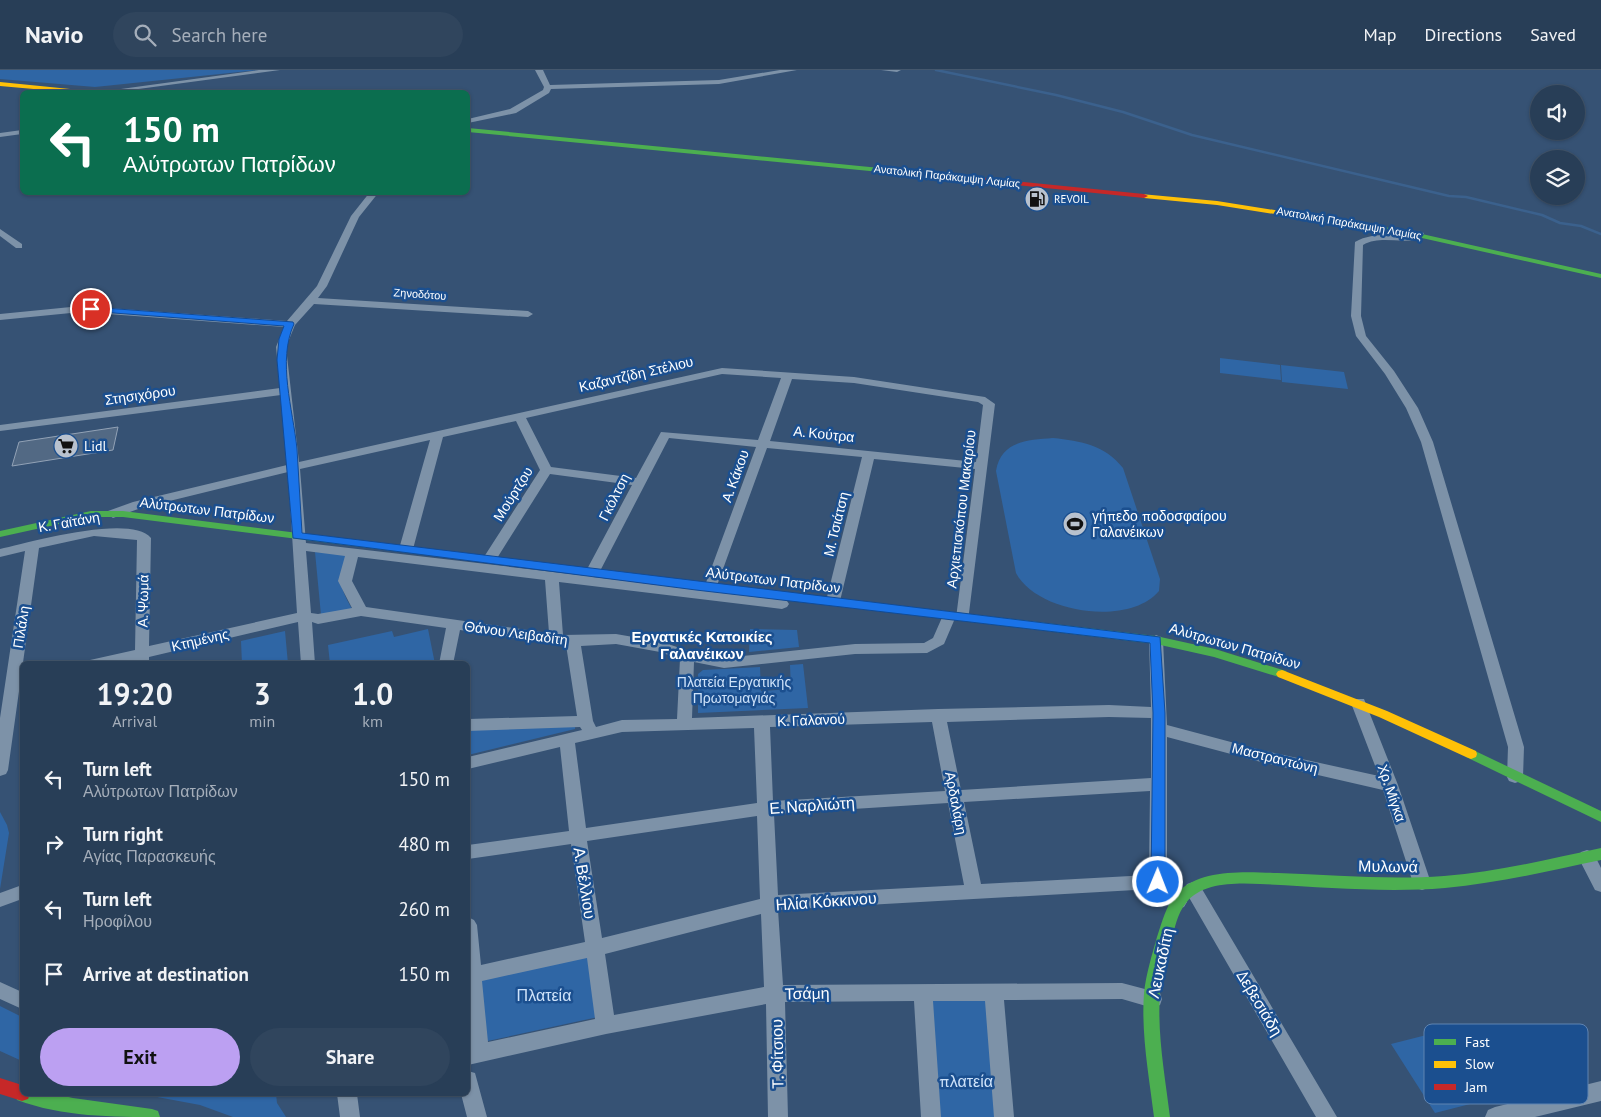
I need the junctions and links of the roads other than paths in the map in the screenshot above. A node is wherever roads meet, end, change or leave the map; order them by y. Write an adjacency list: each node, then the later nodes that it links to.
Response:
1 (276, 70): 9 (street)
2 (539, 70): 7 (street)
3 (793, 70): 7 (street)
4 (885, 70): 5 (street)
5 (897, 70)
6 (0, 84): 8 (street)
7 (548, 87): 10 (street)
8 (60, 90)
9 (135, 90)
10 (470, 120)
11 (470, 130): 16 (street, Ανατολική Παράκαμψη Λαμίας)
12 (20, 132): 13 (street)
13 (0, 135)
14 (372, 195): 19 (street)
15 (0, 232): 17 (street)
16 (1421, 235): 18 (street, Ανατολική Παράκαμψη Λαμίας); 73 (street)
17 (20, 246)
18 (1601, 276)
19 (311, 301): 20 (street, Ζηνοδότου); 22 (street)
20 (528, 314)
21 (0, 317): 22 (street)
22 (290, 324): 24 (street)
23 (788, 374): 25 (street, Καζαντζίδη Στέλιου); 26 (street, Καζαντζίδη Στέλιου); 30 (street, Α. Κάκου)
24 (284, 391): 27 (street, Στησιχόρου); 33 (street)
25 (989, 404): 32 (street, Αρχιεπισκόπου Μακαρίου)
26 (519, 416): 28 (street, Καζαντζίδη Στέλιου); 34 (street, Μούρτζου)
27 (0, 428)
28 (438, 434): 33 (street, Καζαντζίδη Στέλιου); 41 (street)
29 (663, 435): 30 (street, Α. Κούτρα); 35 (street, Γκόλτση)
30 (763, 443): 31 (street, Α. Κούτρα); 47 (street, Α. Κάκου)
31 (869, 454): 32 (street, Α. Κούτρα); 48 (street, Μ. Τσιάτση)
32 (982, 466): 52 (street, Αρχιεπισκόπου Μακαρίου)
33 (292, 467): 36 (street, Καζαντζίδη Στέλιου); 39 (street)
34 (546, 470): 35 (street); 44 (street, Μούρτζου)
35 (639, 482): 45 (street, Γκόλτση)
36 (113, 514): 37 (street, Αλύτρωτων Πατρίδων); 39 (street, Αλύτρωτων Πατρίδων)
37 (0, 534)
38 (144, 538): 40 (street, Κ. Γαϊτάνη); 58 (street, Α. Ψωμά)
39 (297, 541): 41 (street, Αλύτρωτων Πατρίδων); 42 (street); 51 (street)
40 (33, 544): 43 (street, Κ. Γαϊτάνη); 62 (street, Πιλάλη)
41 (406, 549): 44 (street, Αλύτρωτων Πατρίδων)
42 (353, 552): 46 (street); 50 (street)
43 (0, 553)
44 (489, 560): 45 (street, Αλύτρωτων Πατρίδων)
45 (592, 573): 47 (street, Αλύτρωτων Πατρίδων)
46 (552, 576): 49 (street); 54 (street)
47 (711, 588): 48 (street, Αλύτρωτων Πατρίδων)
48 (833, 602): 52 (street, Αλύτρωτων Πατρίδων)
49 (782, 604)
50 (361, 611): 51 (street, Θάνου Λειβαδίτη); 53 (street, Θάνου Λειβαδίτη)
51 (304, 616): 58 (street, Κτημένης); 60 (street)
52 (956, 617): 55 (street, Αλύτρωτων Πατρίδων); 57 (street, Θάνου Λειβαδίτη)
53 (454, 625): 54 (street, Θάνου Λειβαδίτη); 61 (street)
54 (556, 638): 56 (street, Θάνου Λειβαδίτη)
55 (1156, 640): 63 (street, Αλύτρωτων Πατρίδων); 65 (street)
56 (572, 641): 57 (street, Θάνου Λειβαδίτη); 69 (street)
57 (687, 656): 68 (street)
58 (142, 658): 59 (street, Κτημένης)
59 (118, 661)
60 (308, 661)
61 (447, 661)
62 (12, 683): 72 (street, Πιλάλη)
63 (1359, 703): 73 (street, Αλύτρωτων Πατρίδων); 75 (street, Χρ. Μίγκα)
64 (938, 715): 65 (street, Κ. Γαλανού); 66 (street, Κ. Γαλανού); 76 (street, Αρδαλάρη)
65 (1159, 721): 74 (street); 75 (street, Μαστραντώνη)
66 (762, 722): 68 (street, Κ. Γαλανού); 77 (street, Τ. Φίτσιου)
67 (470, 725): 69 (street)
68 (684, 725): 69 (street, Κ. Γαλανού)
69 (588, 726): 70 (street, Κ. Γαλανού)
70 (567, 740): 71 (street, Κ. Γαλανού); 79 (street, Α. Βέλλιου)
71 (470, 763)
72 (0, 770)
73 (1515, 776): 78 (street, Αλύτρωτων Πατρίδων)
74 (1159, 784): 76 (street, Ε. Ναρλιώτη); 82 (street)
75 (1390, 785): 83 (street, Χρ. Μίγκα)
76 (956, 795): 77 (street, Ε. Ναρλιώτη); 86 (street, Αρδαλάρη)
77 (765, 808): 79 (street, Ε. Ναρλιώτη); 90 (street, Τ. Φίτσιου)
78 (1601, 817)
79 (578, 835): 80 (street, Ε. Ναρλιώτη); 91 (street, Α. Βέλλιου)
80 (470, 852)
81 (1594, 855): 83 (street, Μυλωνά); 84 (street)
82 (1158, 882): 86 (street, Ηλία Κόκκινου); 89 (street)
83 (1422, 883): 85 (street, Μυλωνά)
84 (1601, 885)
85 (1193, 889): 89 (street, Μυλωνά); 117 (street, Δεβεσιάδη)
86 (974, 891): 90 (street, Ηλία Κόκκινου)
87 (20, 893): 88 (street)
88 (0, 900)
89 (1178, 902): 98 (street, Λευκαδίτη)
90 (769, 904): 91 (street, Ηλία Κόκκινου); 97 (street, Τ. Φίτσιου)
91 (594, 948): 93 (street, Ηλία Κόκκινου); 100 (street, Α. Βέλλιου)
92 (470, 950): 93 (street)
93 (472, 975): 101 (street)
94 (0, 990): 99 (street)
95 (923, 992): 96 (street, Τσάμη); 97 (street, Τσάμη); 114 (street)
96 (994, 992): 98 (street, Τσάμη); 115 (street)
97 (774, 994): 100 (street, Τσάμη); 113 (street, Τ. Φίτσιου)
98 (1152, 999): 116 (street, Λευκαδίτη)
99 (20, 1000)
100 (606, 1025): 101 (street, Τσάμη)
101 (474, 1054)
102 (0, 1086): 105 (street)
103 (470, 1087): 112 (street)
104 (1601, 1091): 106 (street)
105 (20, 1093)
106 (1588, 1094)
107 (31, 1096): 110 (street)
108 (348, 1096): 111 (street)
109 (1548, 1104): 118 (street)
110 (152, 1117)
111 (350, 1117)
112 (478, 1117)
113 (778, 1117)
114 (931, 1117)
115 (1004, 1117)
116 (1162, 1117)
117 (1327, 1117)
118 (1495, 1117)

